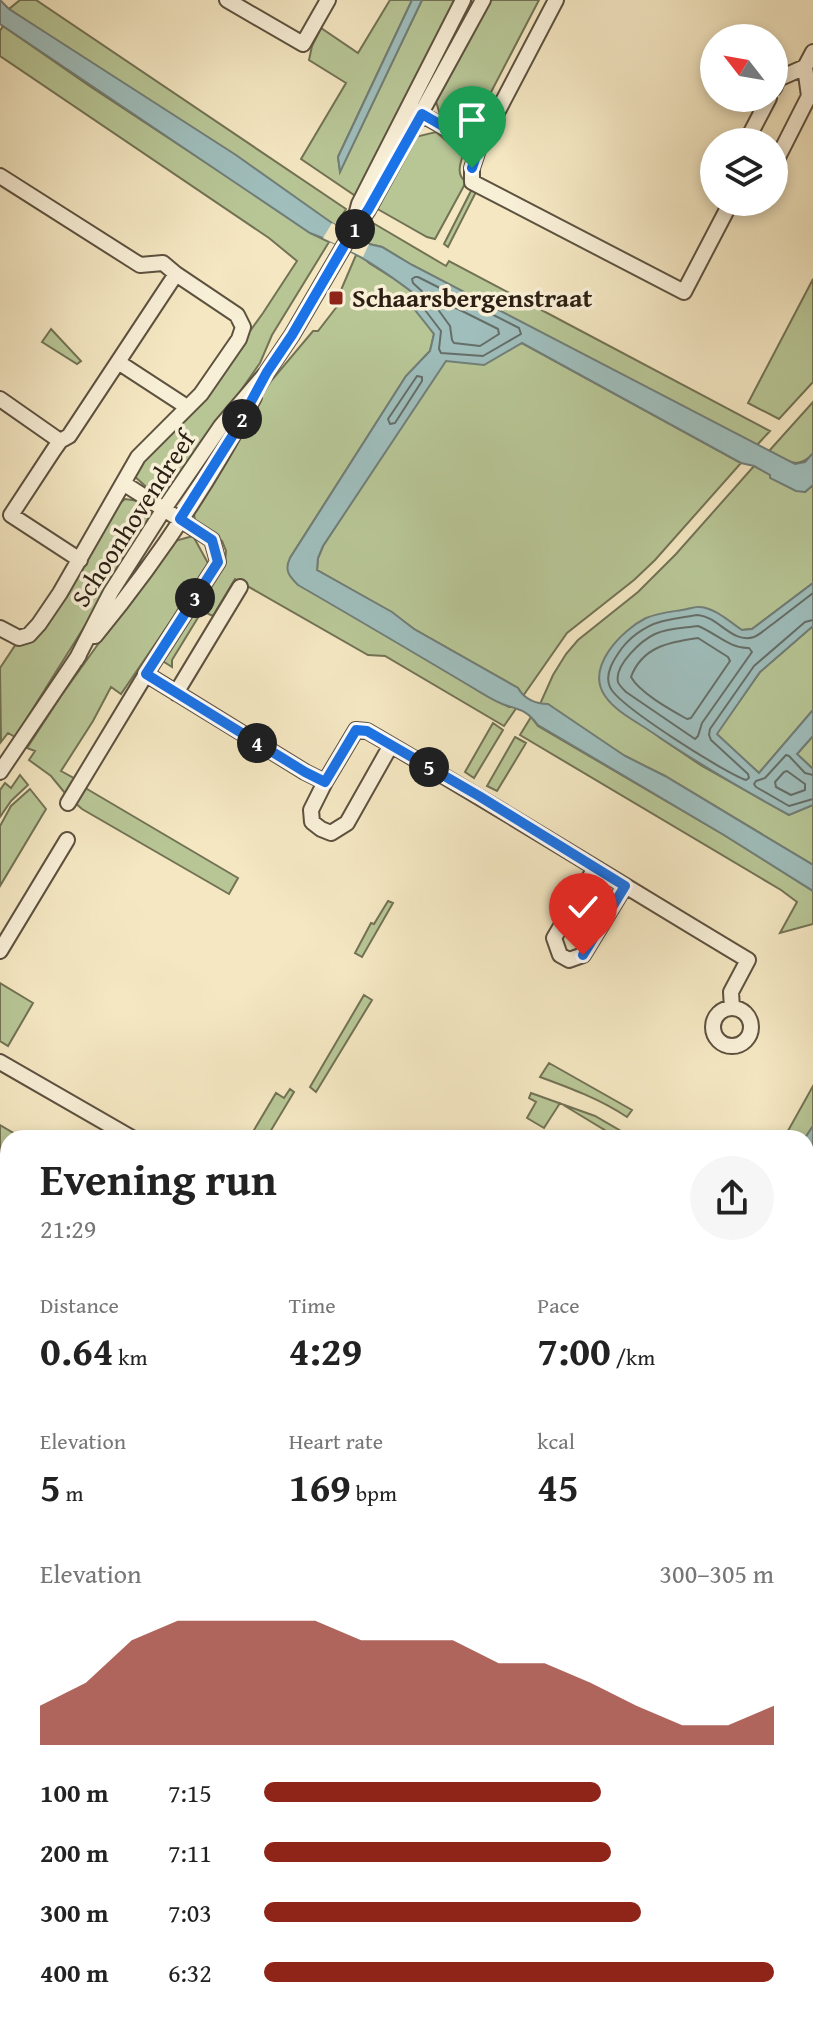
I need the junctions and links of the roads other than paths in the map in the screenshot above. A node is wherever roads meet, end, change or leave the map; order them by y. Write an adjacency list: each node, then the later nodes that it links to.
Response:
1 (227, 0): 2 (street)
2 (328, 0)
3 (463, 0): 9 (street, Schoonhovendreef)
4 (483, 0): 9 (street, Schoonhovendreef)
5 (556, 0): 11 (street)
6 (813, 52): 7 (street)
7 (805, 67): 8 (street); 10 (street)
8 (788, 75)
9 (415, 110): 11 (street); 16 (street, Schoonhovendreef)
10 (788, 137)
11 (479, 147): 13 (street)
12 (0, 176): 14 (street)
13 (724, 216)
14 (176, 274): 15 (street); 18 (street)
15 (118, 362): 18 (street); 19 (street)
16 (267, 372): 21 (street, Schoonhovendreef); 22 (street, Schoonhovendreef)
17 (0, 399): 19 (street)
18 (187, 407): 20 (street)
19 (60, 441): 23 (street)
20 (123, 483): 21 (street); 23 (street)
21 (164, 509): 22 (street); 26 (street, Schoonhovendreef)
22 (180, 519): 26 (street, Schoonhovendreef); 27 (street)
23 (80, 560): 25 (street)
24 (240, 587): 28 (street)
25 (0, 628)
26 (76, 660): 30 (street, Schoonhovendreef)
27 (146, 674): 28 (street); 32 (street)
28 (176, 693): 31 (street)
29 (391, 745): 31 (street); 31 (street); 34 (street)
30 (0, 772)
31 (325, 782)
32 (68, 803)
33 (67, 840): 36 (street)
34 (595, 868): 35 (street); 35 (street)
35 (625, 886): 37 (street)
36 (0, 951)
37 (732, 1008)
38 (0, 1062): 39 (street)
39 (118, 1130)

